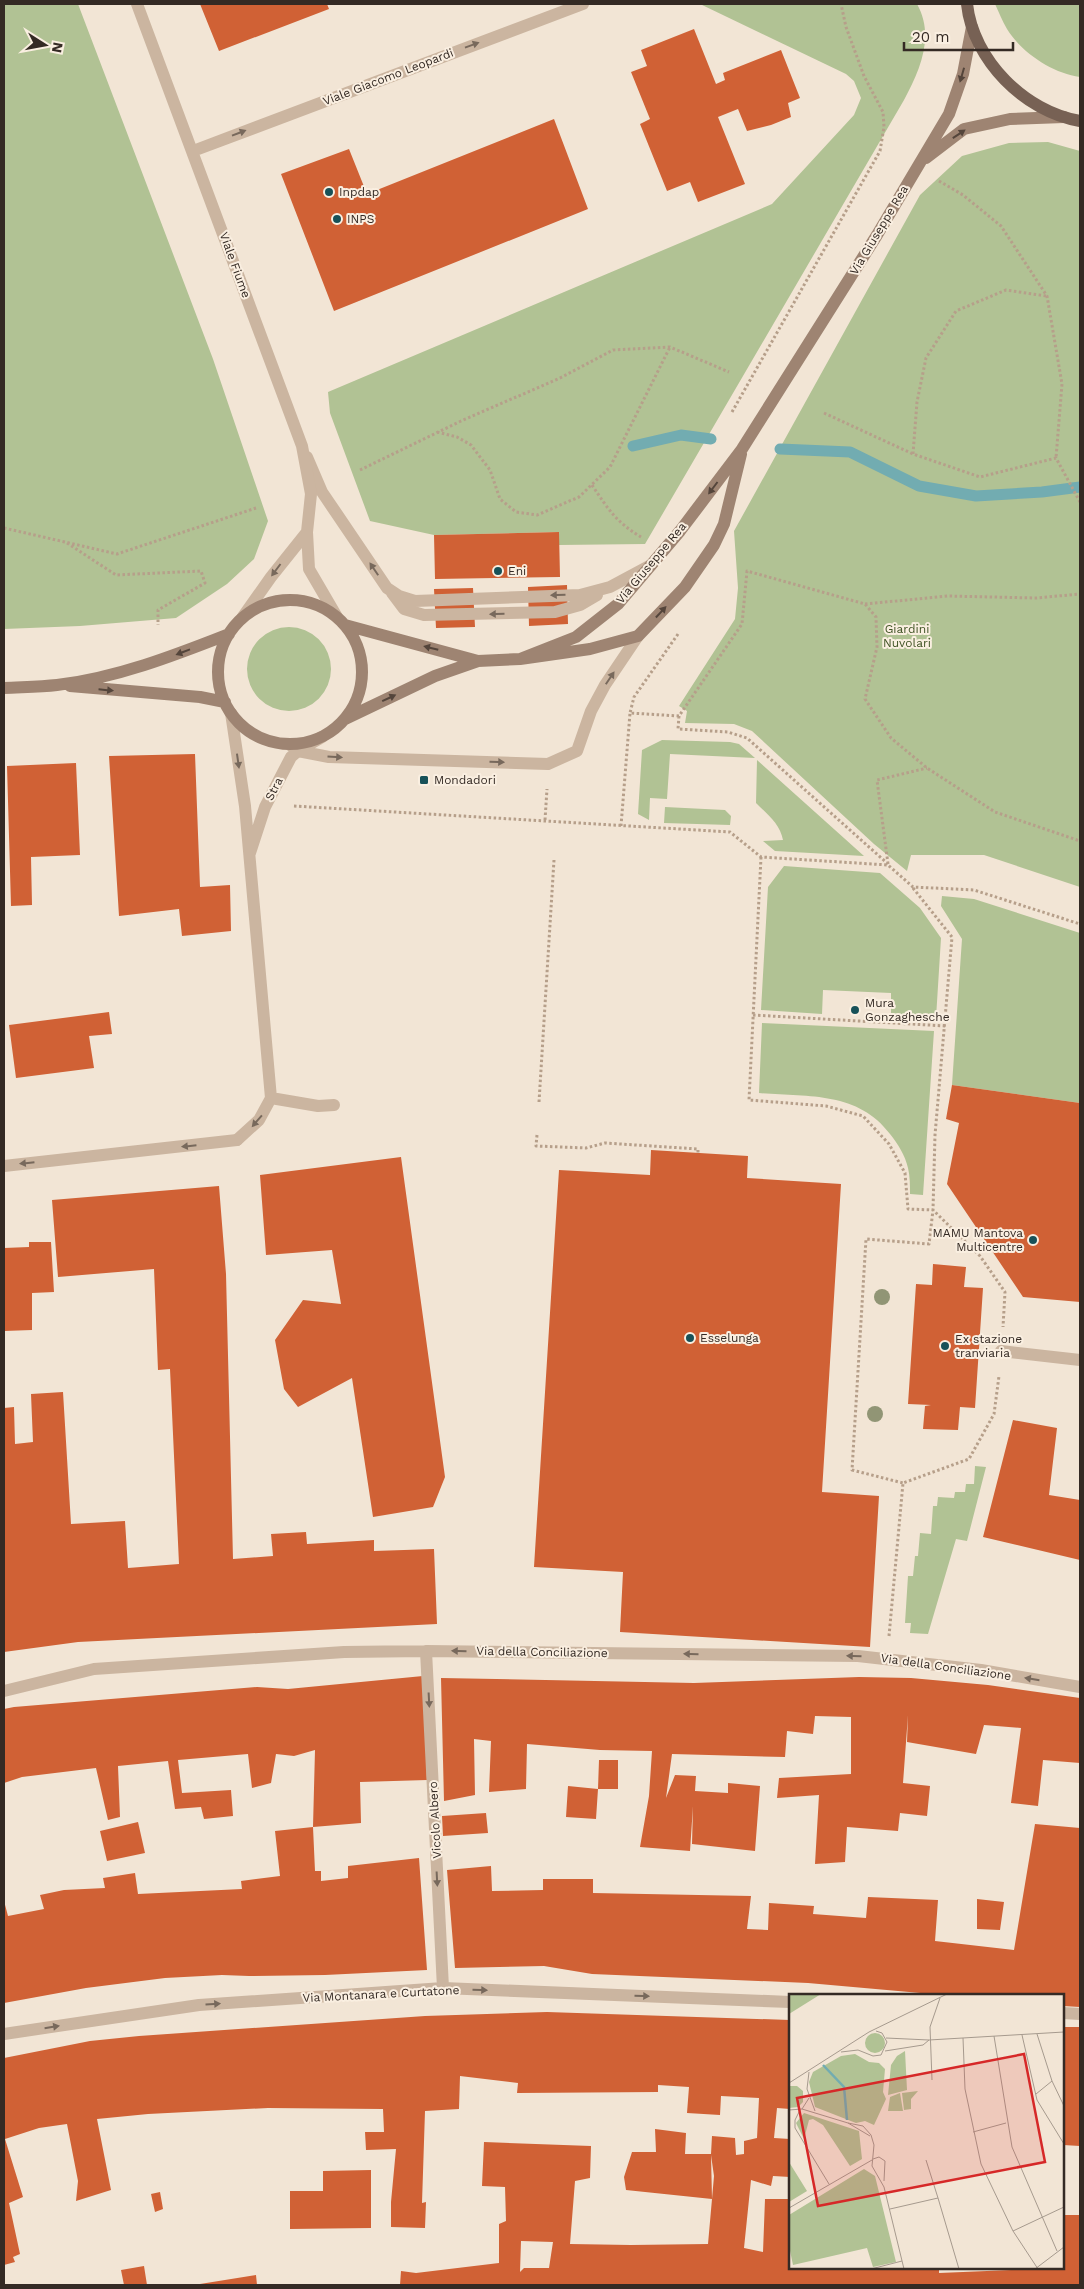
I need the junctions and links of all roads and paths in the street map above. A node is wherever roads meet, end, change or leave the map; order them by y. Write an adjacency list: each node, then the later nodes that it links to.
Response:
1 (137, 4): 8 (street, Viale Fiume)
2 (583, 4): 8 (street, Viale Giacomo Leopardi, one-way to 2)
3 (841, 4): 15 (path)
4 (965, 6): 5 (main road)
5 (972, 27): 6 (main road); 9 (main road, Via Giuseppe Rea, one-way to 9)
6 (1064, 118): 7 (main road); 9 (main road, Via Giuseppe Rea, one-way to 6)
7 (1080, 121)
8 (193, 151): 17 (street, Viale Fiume)
9 (920, 162): 18 (main road, Via Giuseppe Rea)
10 (936, 180): 11 (path)
11 (1047, 296): 19 (path); 20 (path)
12 (670, 347): 13 (path); 16 (path); 22 (path)
13 (729, 372)
14 (824, 413): 19 (path)
15 (730, 415)
16 (437, 432): 21 (path); 22 (path)
17 (302, 446): 26 (street, Viale Fiume); 29 (street, one-way to 17)
18 (742, 449): 29 (main road, Via Giuseppe Rea, one-way to 29); 37 (main road, Via Giuseppe Rea, one-way to 18)
19 (913, 454): 20 (path)
20 (1056, 458): 23 (path)
21 (360, 470)
22 (592, 485): 27 (path)
23 (1080, 502)
24 (256, 508): 28 (path)
25 (4, 528): 28 (path)
26 (307, 532): 32 (street, one-way to 32); 33 (street, Viale Fiume)
27 (645, 539)
28 (64, 542): 34 (path)
29 (653, 564): 38 (main road, Via Giuseppe Rea)
30 (1080, 594): 31 (path)
31 (865, 604): 44 (path); 47 (path)
32 (242, 618): 33 (main road); 36 (main road)
33 (341, 621): 39 (main road, one-way to 33); 45 (main road)
34 (158, 625)
35 (680, 632): 43 (path)
36 (229, 634): 40 (main road, one-way to 40); 42 (main road)
37 (638, 636): 38 (main road); 46 (street, one-way to 37)
38 (520, 659): 39 (main road)
39 (478, 661): 45 (main road, one-way to 39)
40 (58, 685): 41 (main road); 42 (main road, one-way to 42)
41 (4, 688)
42 (228, 708): 46 (main road); 53 (street, one-way to 53)
43 (630, 713): 44 (path); 51 (path)
44 (679, 716): 56 (path)
45 (346, 719): 46 (main road)
46 (293, 748): 49 (street, Stra)
47 (927, 768): 52 (path); 56 (path)
48 (547, 789): 50 (path)
49 (265, 807): 50 (path); 53 (street, Stra)
50 (545, 820): 51 (path)
51 (621, 826): 54 (path)
52 (1080, 841)
53 (249, 857): 61 (street)
54 (761, 857): 56 (path); 59 (path)
55 (554, 860): 62 (path)
56 (888, 865): 57 (path)
57 (913, 887): 58 (path); 60 (path)
58 (1080, 924)
59 (754, 1015): 60 (path); 67 (path)
60 (946, 1026): 67 (path)
61 (271, 1098): 63 (street); 66 (street, one-way to 66)
62 (539, 1102)
63 (334, 1105)
64 (537, 1135): 65 (path)
65 (698, 1153)
66 (4, 1166)
67 (933, 1210): 68 (path); 70 (path)
68 (1002, 1350): 69 (street); 70 (path)
69 (1080, 1360)
70 (903, 1483): 72 (path)
71 (426, 1651): 72 (street, Via della Conciliazione, one-way to 71); 74 (street, Via della Conciliazione); 75 (street, Vicolo Albero, one-way to 75)
72 (887, 1659): 73 (street, Via della Conciliazione, one-way to 72)
73 (1080, 1687)
74 (4, 1691)
75 (443, 1988): 76 (street, Via Montanara e Curtatone, one-way to 76); 79 (street, Via Montanara e Curtatone, one-way to 75)
76 (789, 2002)
77 (1064, 2013): 78 (street)
78 (1080, 2014)
79 (4, 2034)

